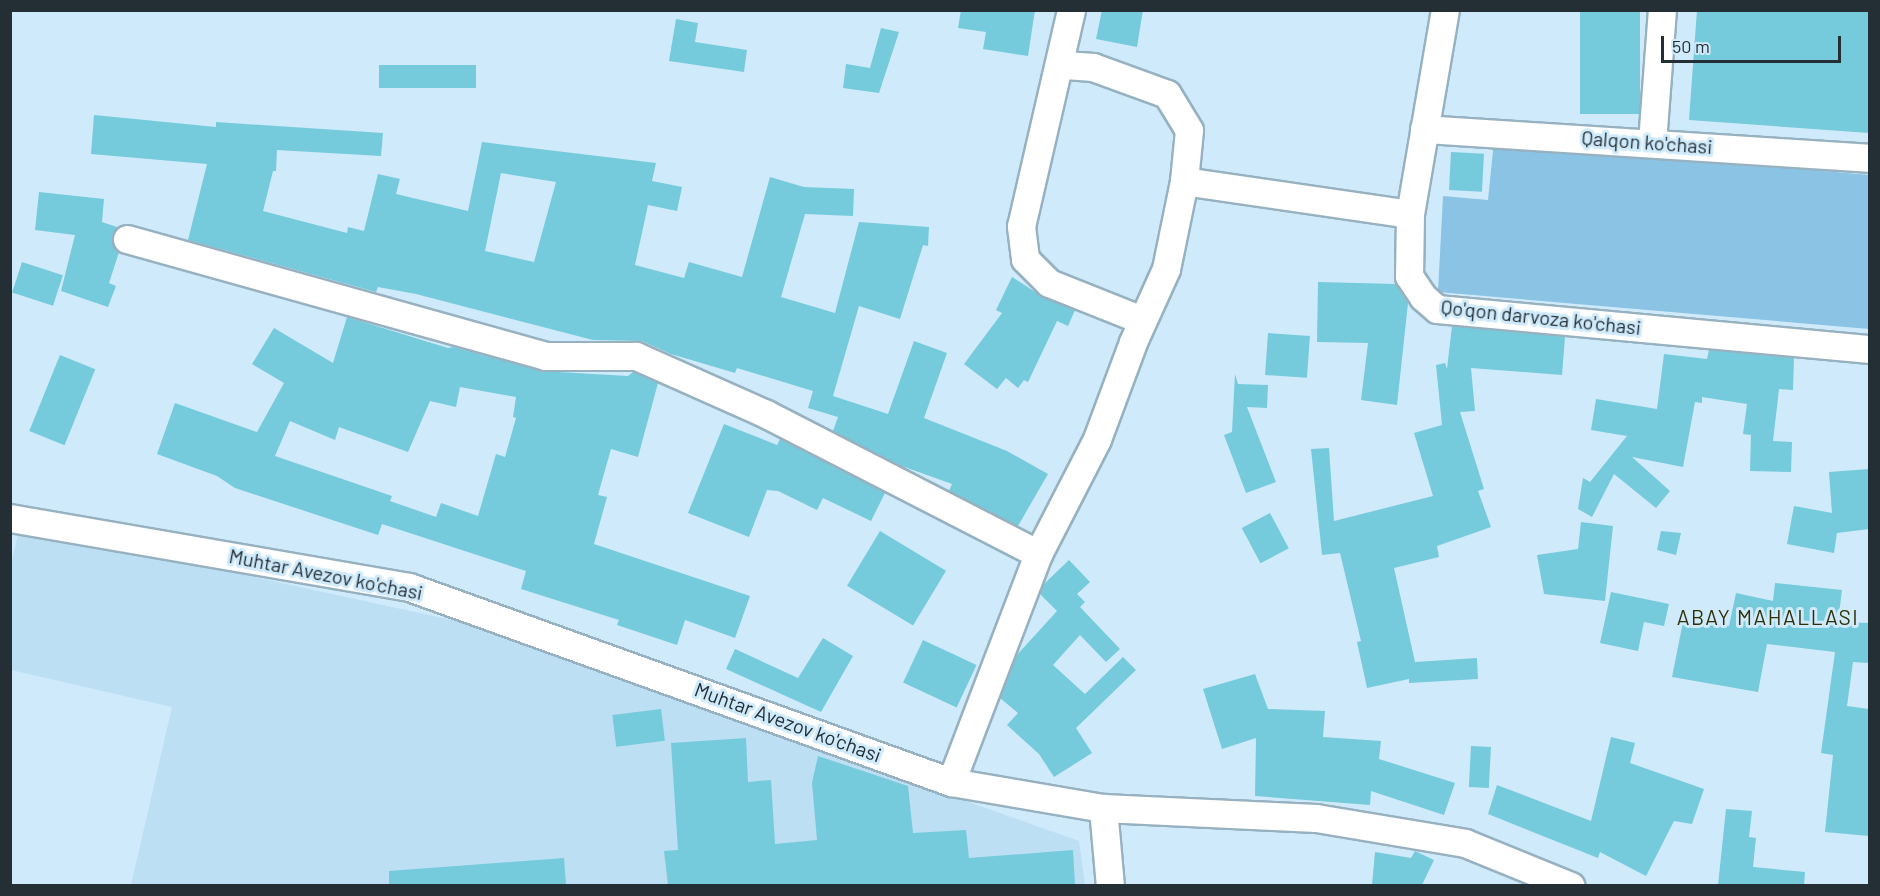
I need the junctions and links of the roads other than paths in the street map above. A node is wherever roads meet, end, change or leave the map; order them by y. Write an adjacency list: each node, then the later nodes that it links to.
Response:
1 (1071, 10): 4 (street)
2 (1445, 10): 5 (street, Qo'qon darvoza ko'chasi)
3 (1662, 10): 6 (street)
4 (1061, 65): 8 (street); 11 (street)
5 (1424, 129): 6 (street, Qalqon ko'chasi); 9 (street, Qo'qon darvoza ko'chasi)
6 (1652, 142): 7 (street, Qalqon ko'chasi)
7 (1869, 158)
8 (1184, 181): 9 (street); 11 (street)
9 (1410, 214): 12 (street, Qo'qon darvoza ko'chasi)
10 (127, 239): 14 (street)
11 (1143, 320): 14 (street)
12 (1869, 349)
13 (10, 518): 15 (street, Muhtar Avezov ko'chasi)
14 (1038, 554): 15 (street)
15 (951, 782): 16 (street, Muhtar Avezov ko'chasi)
16 (1103, 808): 17 (street); 18 (street, Muhtar Avezov ko'chasi)
17 (1110, 885)
18 (1571, 885)

